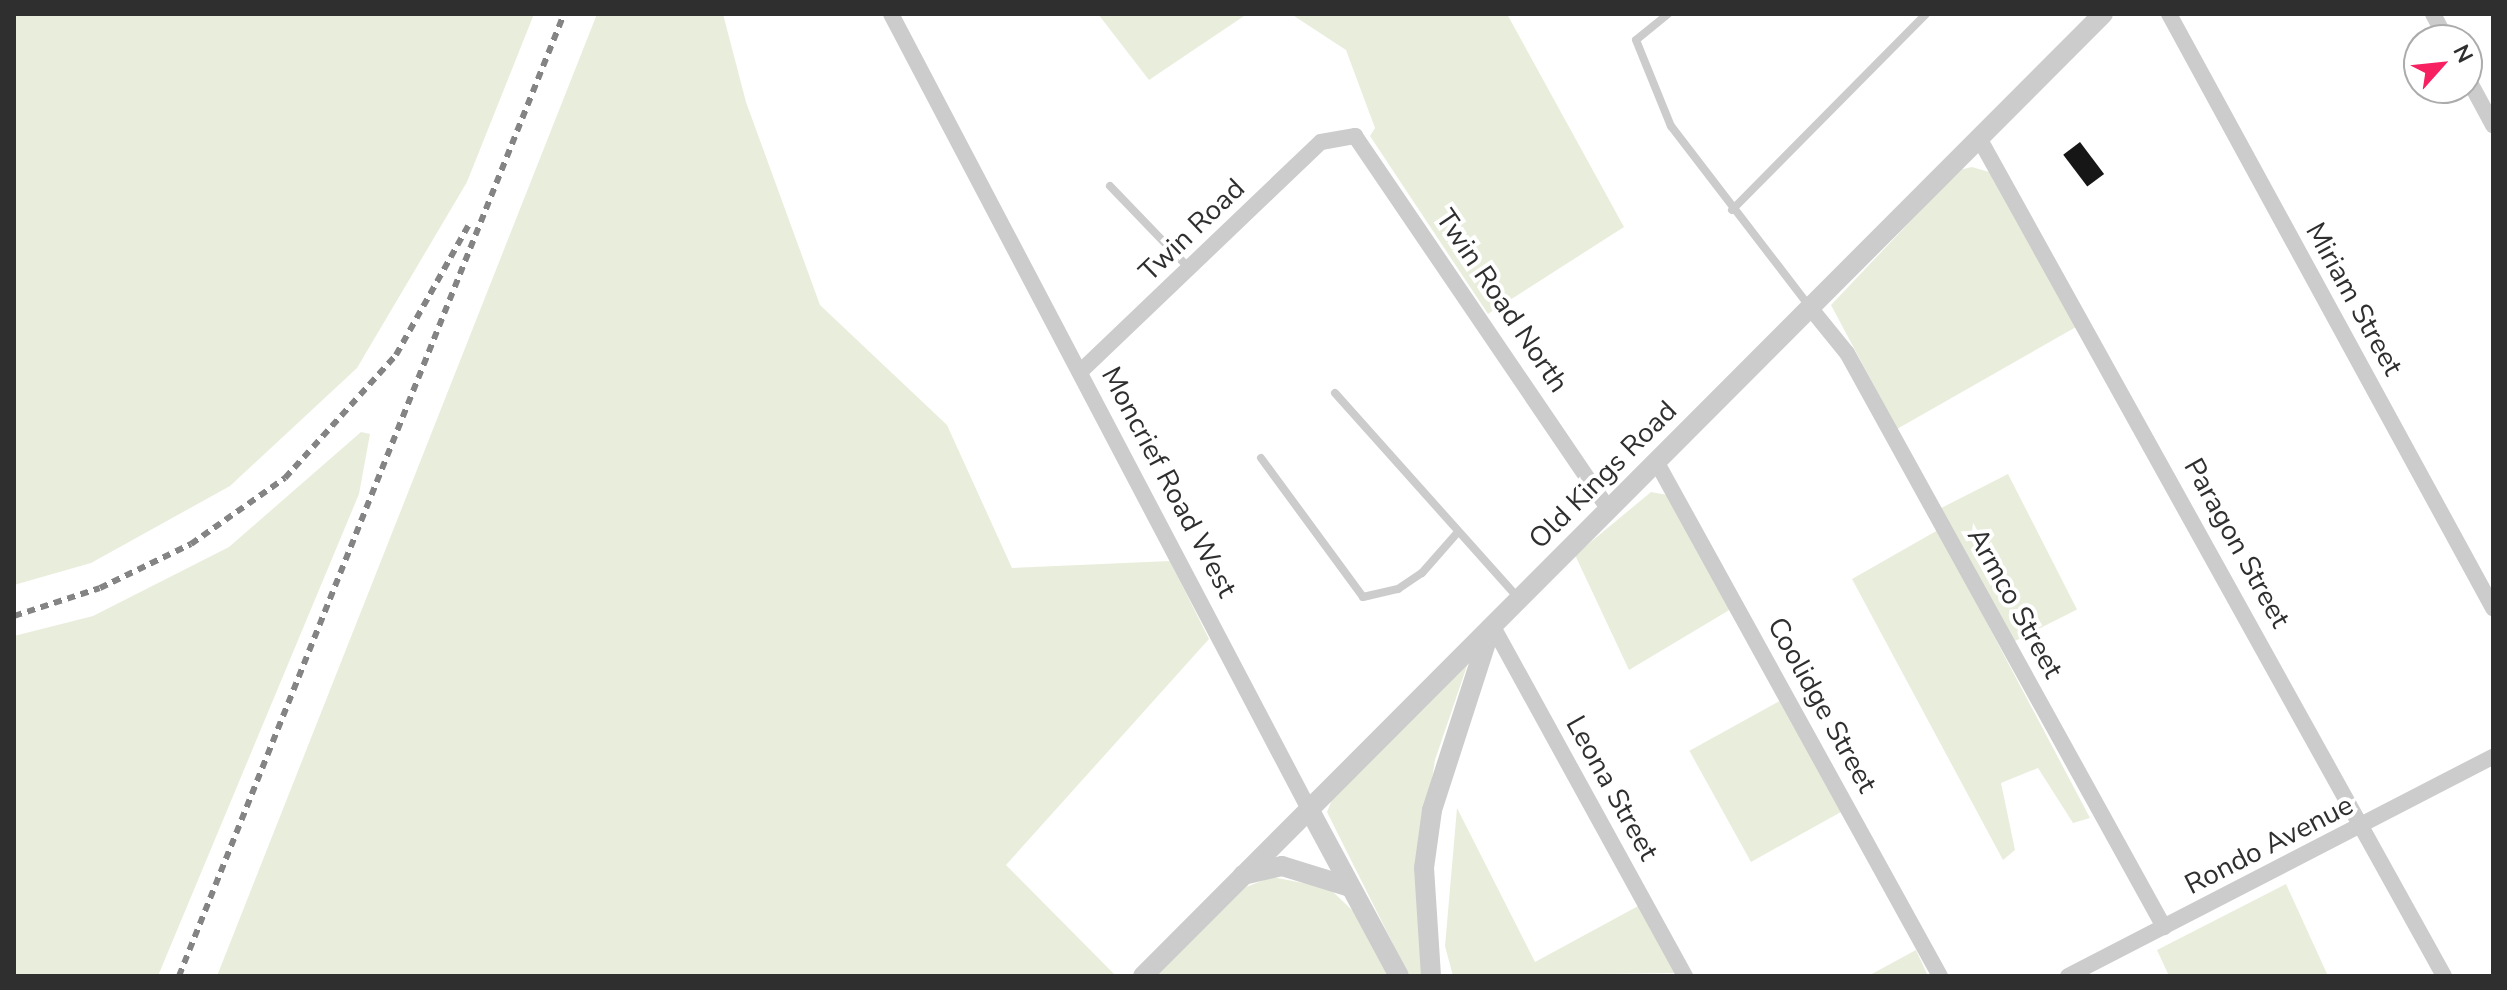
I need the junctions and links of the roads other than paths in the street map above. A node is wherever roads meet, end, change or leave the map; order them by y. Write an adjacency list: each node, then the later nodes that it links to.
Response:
1 (891, 14): 14 (street, Moncrief Road West)
2 (1668, 14): 11 (lane)
3 (1926, 14): 11 (lane)
4 (2103, 14): 9 (street, Old Kings Road)
5 (2169, 14): 21 (street, Miriam Street)
6 (2482, 104): 7 (street)
7 (2493, 125)
8 (1344, 133): 12 (street, Twin Road); 18 (street, Twin Road North)
9 (1979, 138): 13 (street, Old Kings Road); 25 (street, Paragon Street)
10 (1110, 186): 12 (lane)
11 (1732, 210): 13 (lane)
12 (1189, 269): 14 (street, Twin Road)
13 (1812, 310): 17 (street, Old Kings Road); 28 (street, Armco Street)
14 (1080, 372): 24 (street, Moncrief Road West)
15 (1335, 393): 19 (lane)
16 (1261, 458): 19 (lane)
17 (1656, 461): 18 (street, Old Kings Road); 33 (street, Coolidge Street)
18 (1608, 508): 20 (street, Old Kings Road)
19 (1458, 532): 20 (lane)
20 (1518, 599): 22 (street, Old Kings Road)
21 (2493, 608)
22 (1492, 625): 24 (street, Old Kings Road); 31 (street); 32 (street, Leona Street)
23 (2493, 757): 25 (street, Rondo Avenue)
24 (1309, 809): 26 (street, Old Kings Road); 27 (street, Moncrief Road West)
25 (2363, 827): 28 (street, Rondo Avenue); 35 (street, Paragon Street)
26 (1243, 875): 27 (street); 29 (street, Old Kings Road)
27 (1350, 887): 30 (street, Moncrief Road West)
28 (2164, 927): 34 (street, Rondo Avenue)
29 (1143, 976)
30 (1399, 976)
31 (1431, 976)
32 (1685, 976)
33 (1940, 976)
34 (2068, 976)
35 (2444, 976)

